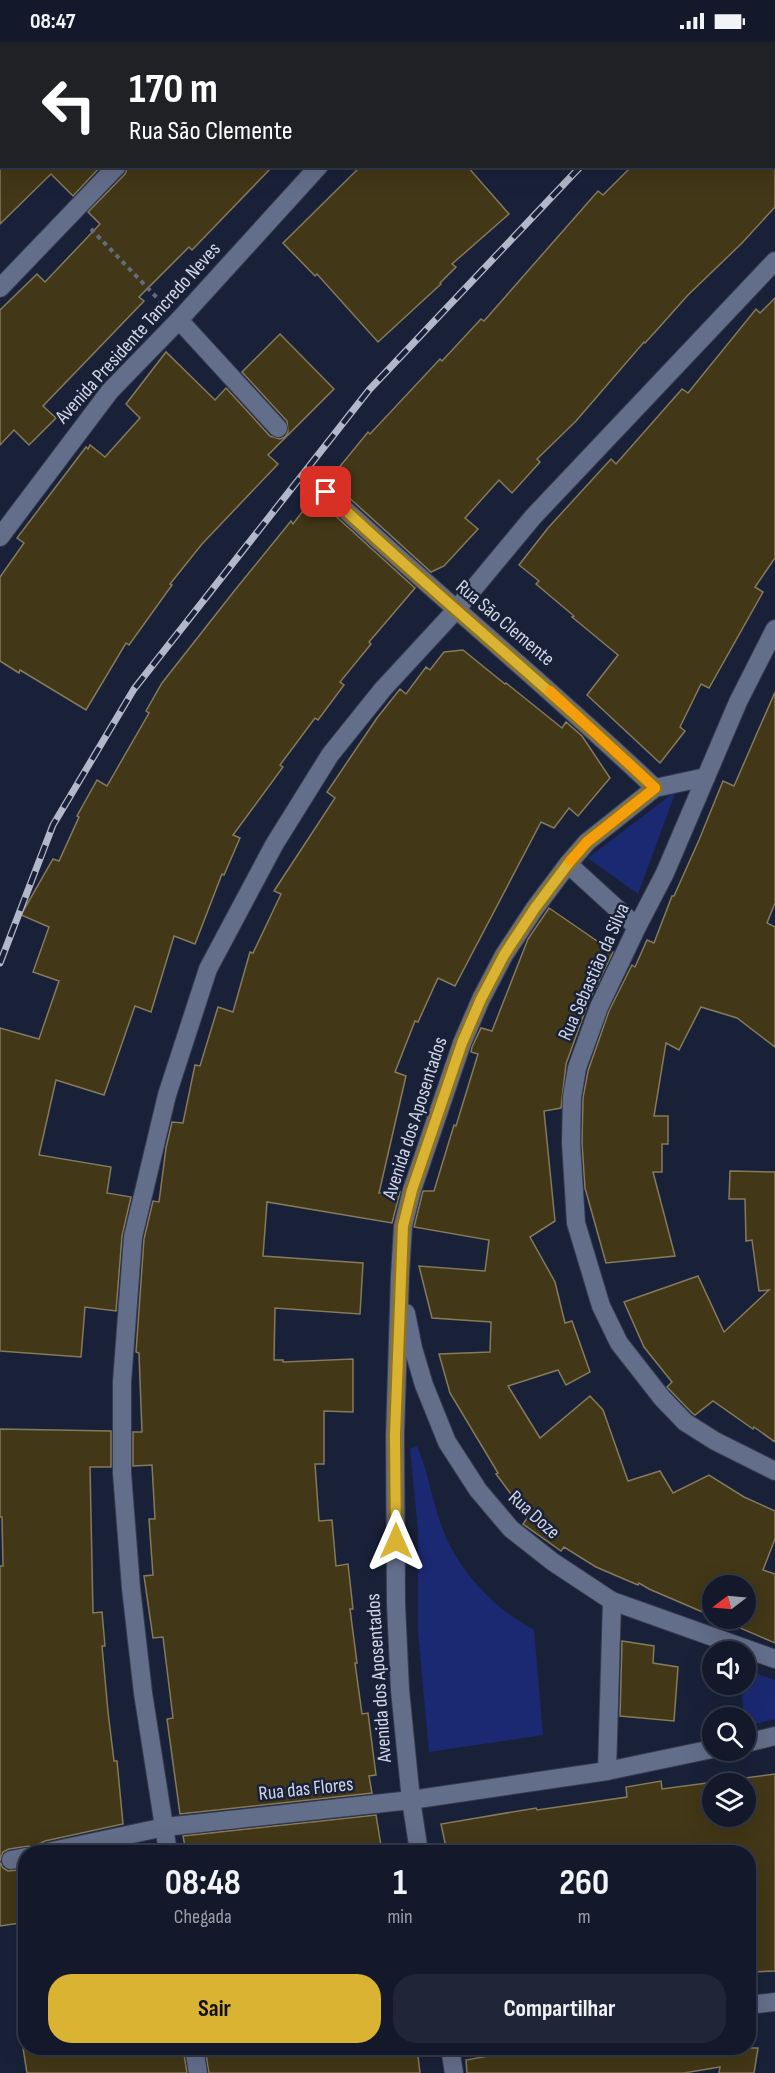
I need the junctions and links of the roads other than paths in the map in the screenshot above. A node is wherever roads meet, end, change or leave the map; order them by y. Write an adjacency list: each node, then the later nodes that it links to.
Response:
1 (115, 168): 4 (street)
2 (317, 168): 5 (street, Avenida Presidente Tancredo Neves)
3 (775, 261): 9 (street)
4 (0, 288)
5 (179, 320): 6 (street); 8 (street, Avenida Presidente Tancredo Neves)
6 (278, 428)
7 (326, 492): 9 (street, Rua São Clemente)
8 (0, 537)
9 (455, 611): 12 (street, Rua São Clemente); 24 (street)
10 (775, 629): 11 (street)
11 (706, 777): 12 (street, Avenida dos Aposentados); 14 (street, Rua Sebastião da Silva)
12 (655, 788): 13 (street, Avenida dos Aposentados)
13 (568, 864): 14 (street); 15 (street, Avenida dos Aposentados)
14 (637, 927): 16 (street, Rua Sebastião da Silva)
15 (400, 1276): 17 (street, Rua Doze); 23 (street, Avenida dos Aposentados)
16 (775, 1471)
17 (612, 1601): 18 (street, Rua Doze); 22 (street)
18 (775, 1659)
19 (775, 1736): 20 (street)
20 (756, 1741)
21 (702, 1751): 22 (street, Rua das Flores)
22 (607, 1771): 23 (street, Rua das Flores)
23 (411, 1800): 24 (street, Rua das Flores); 27 (street, Avenida dos Aposentados)
24 (165, 1827): 25 (street, Rua das Flores); 26 (street)
25 (80, 1845)
26 (167, 1845)
27 (418, 1845)
28 (775, 2002): 29 (street)
29 (756, 2004)
30 (195, 2055): 32 (street)
31 (451, 2055): 33 (street)
32 (198, 2073)
33 (454, 2073)

